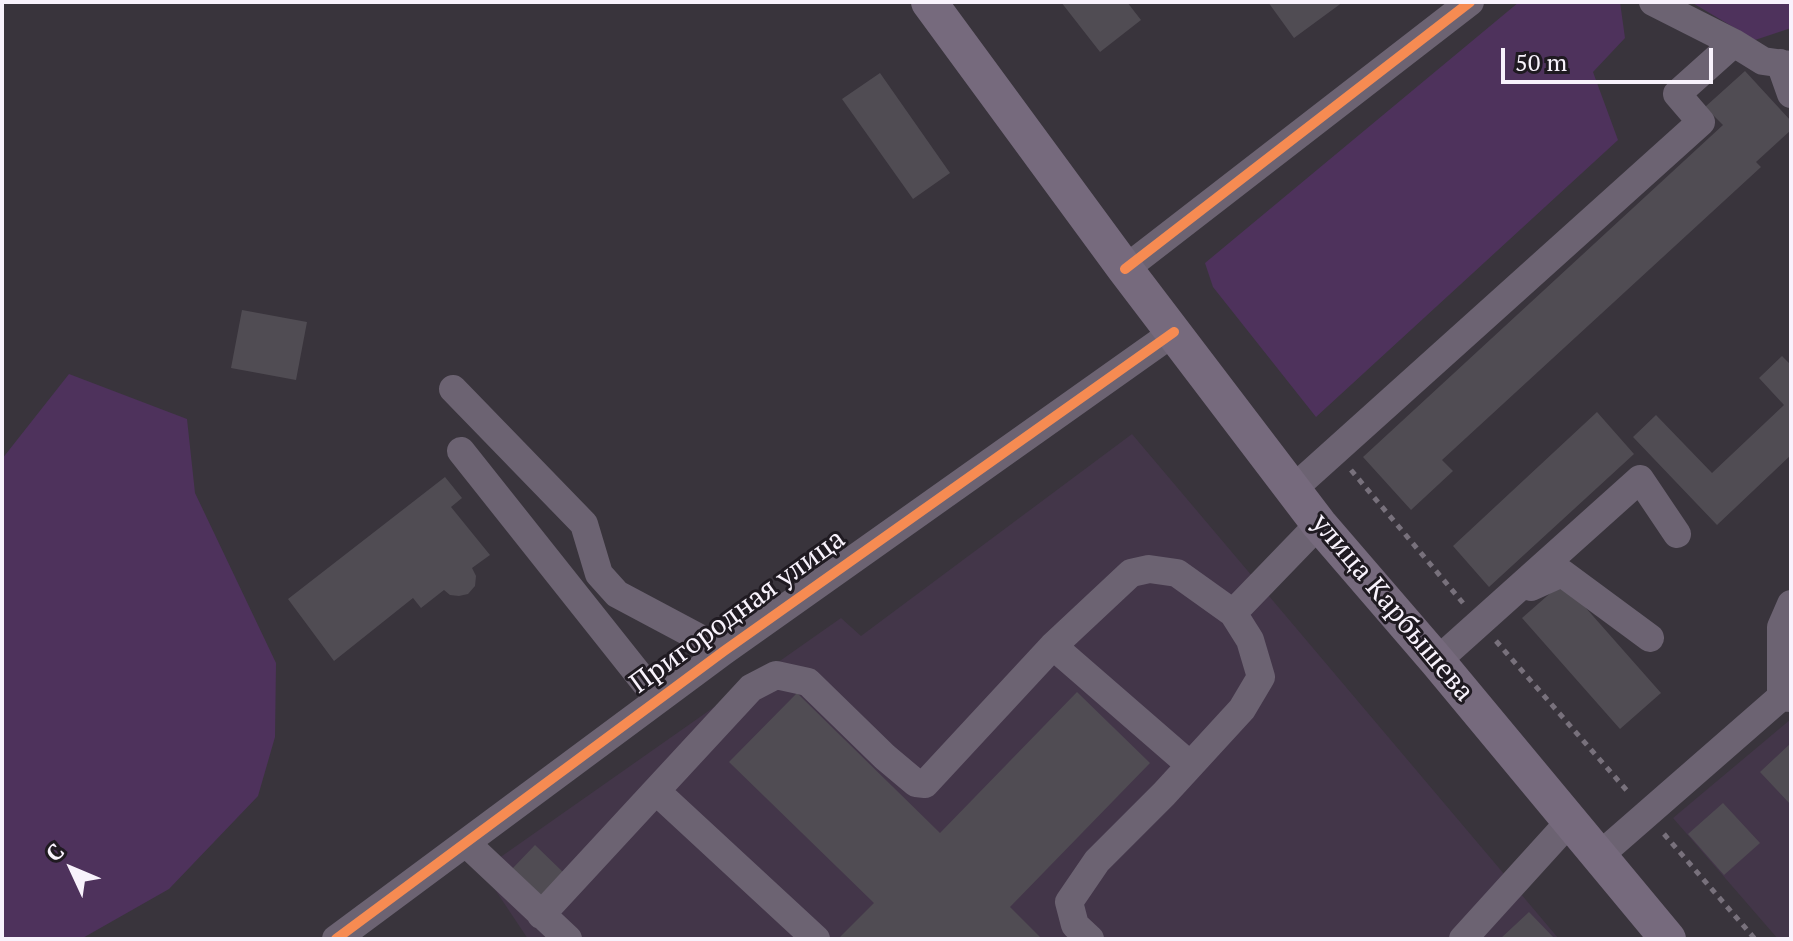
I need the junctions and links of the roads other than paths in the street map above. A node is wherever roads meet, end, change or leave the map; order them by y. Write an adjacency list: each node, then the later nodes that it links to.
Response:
1 (929, 2): 7 (main road, улица Карбышева)
2 (1470, 2): 7 (street)
3 (1653, 2): 4 (street)
4 (1734, 43): 5 (street); 11 (street)
5 (1786, 64): 6 (street)
6 (1791, 94)
7 (1125, 269): 8 (main road, улица Карбышева)
8 (1174, 332): 11 (main road, улица Карбышева); 19 (street, Пригородная улица)
9 (453, 389): 19 (street)
10 (461, 451): 22 (street)
11 (1293, 489): 12 (main road, улица Карбышева)
12 (1319, 524): 16 (street); 20 (main road, улица Карбышева)
13 (1677, 534): 14 (street)
14 (1508, 597): 17 (street); 20 (street)
15 (1791, 604): 21 (street)
16 (1233, 613): 18 (street); 23 (street)
17 (1650, 638)
18 (1053, 646): 23 (street); 24 (street)
19 (724, 651): 22 (street, Пригородная улица)
20 (1437, 661): 25 (main road, улица Карбышева)
21 (1786, 698): 27 (street)
22 (658, 699): 26 (street, Пригородная улица)
23 (1190, 765): 32 (street)
24 (656, 791): 28 (street); 31 (street)
25 (1571, 820): 27 (main road, улица Карбышева); 33 (street)
26 (466, 843): 28 (street); 29 (street, Пригородная улица)
27 (1600, 855): 34 (main road, улица Карбышева)
28 (541, 915): 30 (street)
29 (336, 939)
30 (568, 939)
31 (816, 939)
32 (1090, 939)
33 (1463, 939)
34 (1668, 939)

